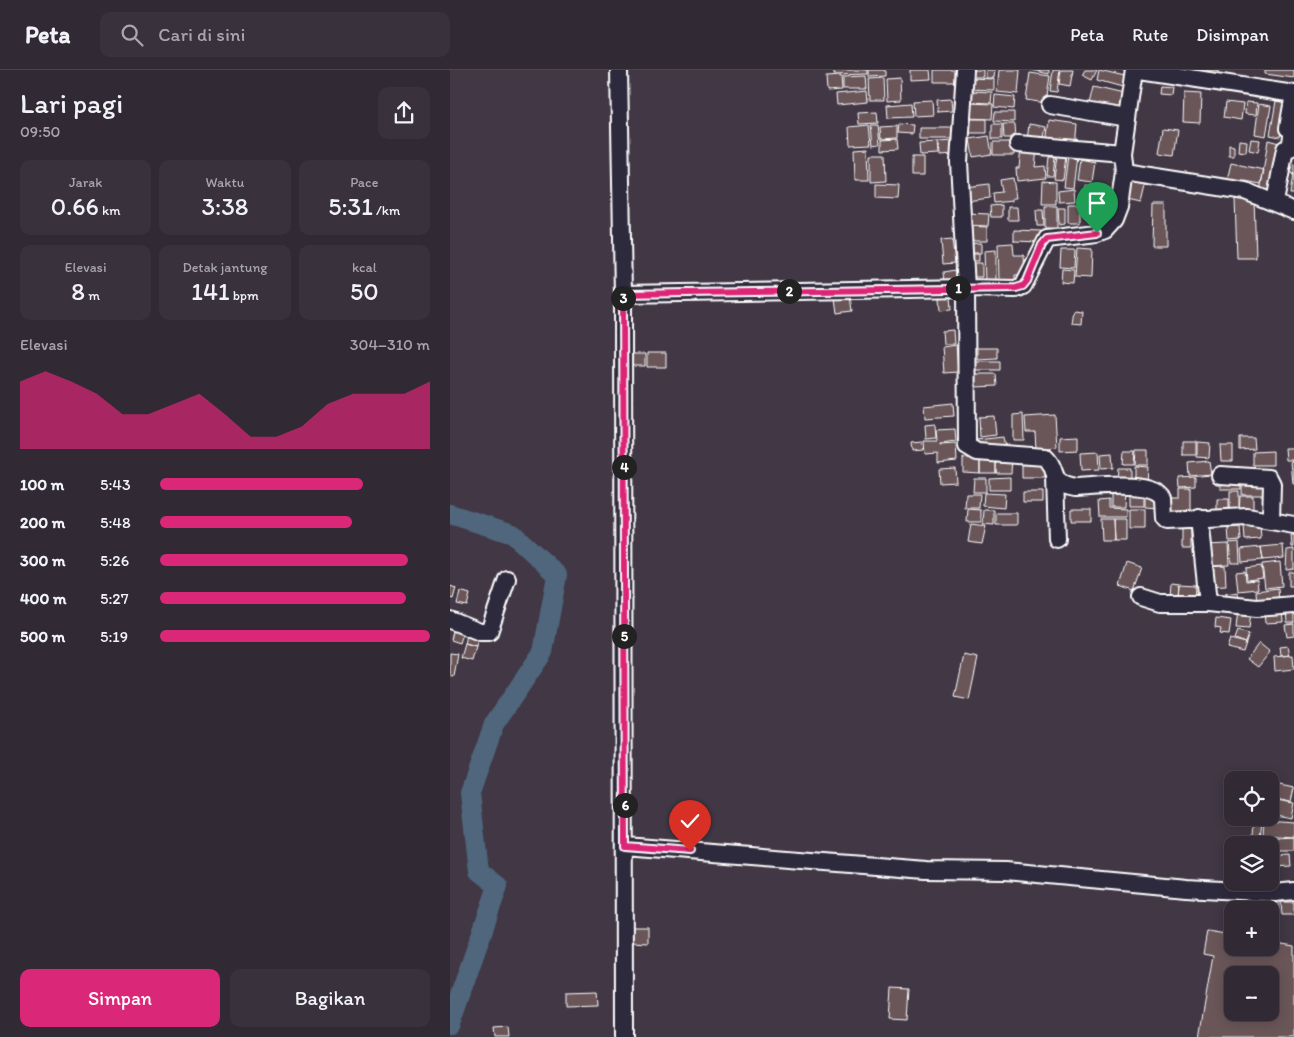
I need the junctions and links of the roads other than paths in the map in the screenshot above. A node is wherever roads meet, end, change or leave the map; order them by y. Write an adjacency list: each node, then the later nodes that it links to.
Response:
1 (619, 70): 15 (street)
2 (965, 70): 14 (street)
3 (1134, 70): 8 (street)
4 (1139, 70): 5 (street)
5 (1225, 76): 6 (street)
6 (1294, 94): 12 (street)
7 (1050, 105): 8 (street)
8 (1127, 118): 10 (street)
9 (1018, 144): 10 (street)
10 (1122, 154): 11 (street)
11 (1124, 172): 12 (street); 14 (street)
12 (1275, 202): 13 (street)
13 (1294, 210)
14 (966, 288): 15 (street); 17 (street)
15 (623, 294): 27 (street)
16 (1220, 475): 19 (street)
17 (1055, 478): 18 (street); 21 (street)
18 (1199, 518): 19 (street); 24 (street)
19 (1271, 521): 20 (street)
20 (1294, 525)
21 (1057, 539)
22 (507, 579): 26 (street)
23 (1141, 597): 24 (street)
24 (1208, 603): 25 (street)
25 (1294, 605)
26 (450, 620)
27 (625, 846): 28 (street); 29 (street)
28 (1294, 891)
29 (624, 1037)

